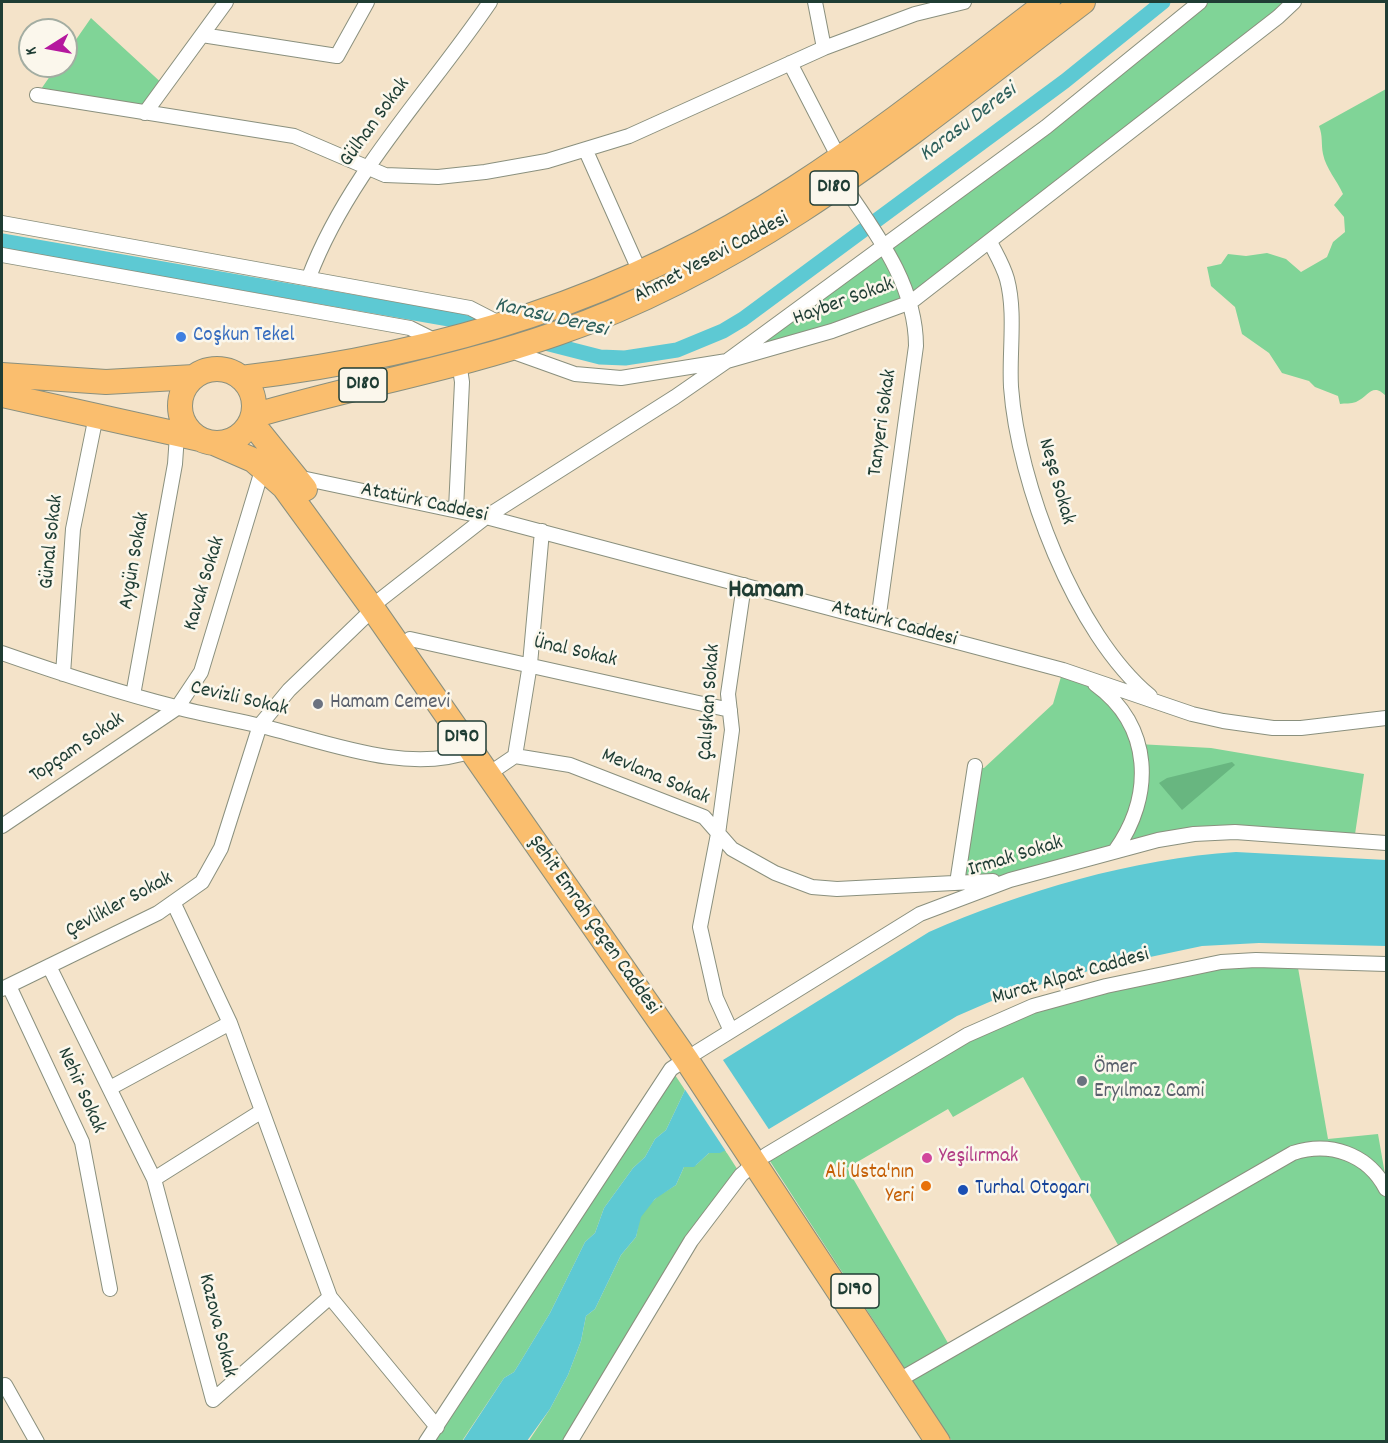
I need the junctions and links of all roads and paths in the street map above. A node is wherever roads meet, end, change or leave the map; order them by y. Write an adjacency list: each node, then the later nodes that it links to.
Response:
1 (225, 2): 10 (street)
2 (367, 2): 10 (street)
3 (490, 2): 17 (street, Gülhan Sokak)
4 (815, 2): 11 (street)
5 (964, 2): 11 (street)
6 (1048, 2): 16 (highway, Ahmet Yesevi Caddesi / D180)
7 (1083, 2): 18 (highway, Ahmet Yesevi Caddesi / D180)
8 (1200, 2): 20 (street)
9 (1294, 2): 21 (street, Hayber Sokak)
10 (202, 35): 14 (street)
11 (824, 48): 12 (street)
12 (790, 63): 15 (street); 16 (street)
13 (37, 95): 14 (street)
14 (145, 113): 17 (street)
15 (586, 151): 17 (street); 23 (street)
16 (839, 158): 23 (highway, Ahmet Yesevi Caddesi / D180)
17 (368, 169): 24 (street, Gülhan Sokak)
18 (842, 183): 20 (street, Tanyeri Sokak); 26 (highway, Ahmet Yesevi Caddesi / D180)
19 (2, 224): 24 (street)
20 (881, 242): 25 (street, Tanyeri Sokak); 28 (street)
21 (990, 242): 25 (street, Hayber Sokak); 50 (street, Neşe Sokak)
22 (2, 255): 27 (street)
23 (640, 272): 26 (highway, Ahmet Yesevi Caddesi / D180)
24 (309, 277): 26 (street)
25 (911, 302): 28 (street, Hayber Sokak); 43 (street, Tanyeri Sokak)
26 (505, 337): 27 (highway, Ahmet Yesevi Caddesi / D180); 28 (street)
27 (457, 350): 31 (highway, Ahmet Yesevi Caddesi / D180); 34 (highway, Ahmet Yesevi Caddesi / D180); 38 (street)
28 (727, 361): 39 (street, Hayber Sokak)
29 (2, 375): 30 (highway)
30 (194, 376): 31 (highway); 35 (highway)
31 (241, 378): 34 (highway)
32 (2, 395): 33 (highway)
33 (96, 416): 35 (highway); 47 (street, Günal Sokak)
34 (252, 419): 35 (highway); 37 (highway, Şehit Emrah Çeçen Caddesi / D190)
35 (197, 439): 36 (highway, Şehit Emrah Çeçen Caddesi / D190); 49 (street, Aygün Sokak)
36 (263, 467): 42 (highway, Şehit Emrah Çeçen Caddesi / D190); 51 (street, Kavak Sokak)
37 (297, 477): 38 (street, Atatürk Caddesi); 42 (highway, Şehit Emrah Çeçen Caddesi / D190)
38 (456, 509): 39 (street, Atatürk Caddesi)
39 (486, 517): 40 (street, Atatürk Caddesi); 42 (street, Hayber Sokak)
40 (542, 531): 41 (street, Atatürk Caddesi); 46 (street)
41 (744, 585): 43 (street, Atatürk Caddesi); 52 (street, Çalışkan Sokak)
42 (377, 604): 44 (highway, Şehit Emrah Çeçen Caddesi / D190); 54 (street, Hayber Sokak); 55 (highway, Şehit Emrah Çeçen Caddesi / D190)
43 (878, 621): 48 (street, Atatürk Caddesi)
44 (410, 639): 46 (street, Ünal Sokak); 56 (highway, Şehit Emrah Çeçen Caddesi / D190)
45 (2, 653): 47 (street, Cevizli Sokak)
46 (530, 664): 52 (street, Ünal Sokak); 56 (street)
47 (63, 674): 49 (street, Cevizli Sokak)
48 (1086, 677): 50 (street, Atatürk Caddesi); 61 (street)
49 (133, 695): 51 (street, Cevizli Sokak)
50 (1159, 703): 53 (street, Atatürk Caddesi)
51 (177, 708): 54 (street, Cevizli Sokak); 58 (street, Topçam Sokak)
52 (730, 710): 59 (street, Çalışkan Sokak)
53 (1386, 718)
54 (260, 725): 55 (street, Cevizli Sokak); 64 (street, Çevlikler Sokak)
55 (471, 752): 56 (highway, Şehit Emrah Çeçen Caddesi / D190)
56 (500, 766): 59 (street, Mevlana Sokak); 70 (highway, Şehit Emrah Çeçen Caddesi / D190)
57 (975, 766): 63 (street)
58 (2, 826)
59 (718, 834): 63 (street, Mevlana Sokak); 69 (street, Çalışkan Sokak)
60 (1386, 843): 61 (street, Irmak Sokak)
61 (1115, 851): 62 (street, Irmak Sokak)
62 (1010, 880): 63 (street, Mevlana Sokak); 69 (street, Irmak Sokak)
63 (957, 883)
64 (174, 904): 66 (street, Çevlikler Sokak); 68 (street)
65 (1386, 964): 73 (street, Murat Alpat Caddesi)
66 (49, 966): 67 (street, Çevlikler Sokak); 71 (street, Kazova Sokak)
67 (5, 988): 76 (street, Nehir Sokak)
68 (230, 1023): 71 (street); 72 (street)
69 (731, 1031): 70 (street, Irmak Sokak)
70 (692, 1055): 73 (highway, Şehit Emrah Çeçen Caddesi / D190); 80 (street, Irmak Sokak)
71 (110, 1088): 74 (street, Kazova Sokak)
72 (262, 1111): 74 (street); 77 (street)
73 (756, 1151): 78 (highway, D190); 83 (street, Murat Alpat Caddesi)
74 (154, 1179): 77 (street, Kazova Sokak)
75 (1386, 1189): 78 (street)
76 (110, 1289)
77 (330, 1298): 80 (street)
78 (904, 1377): 84 (highway, D190); 85 (highway, D190)
79 (5, 1385): 81 (street)
80 (436, 1427): 82 (street, Irmak Sokak)
81 (37, 1442)
82 (426, 1442)
83 (570, 1442)
84 (938, 1442)
85 (952, 1442)

